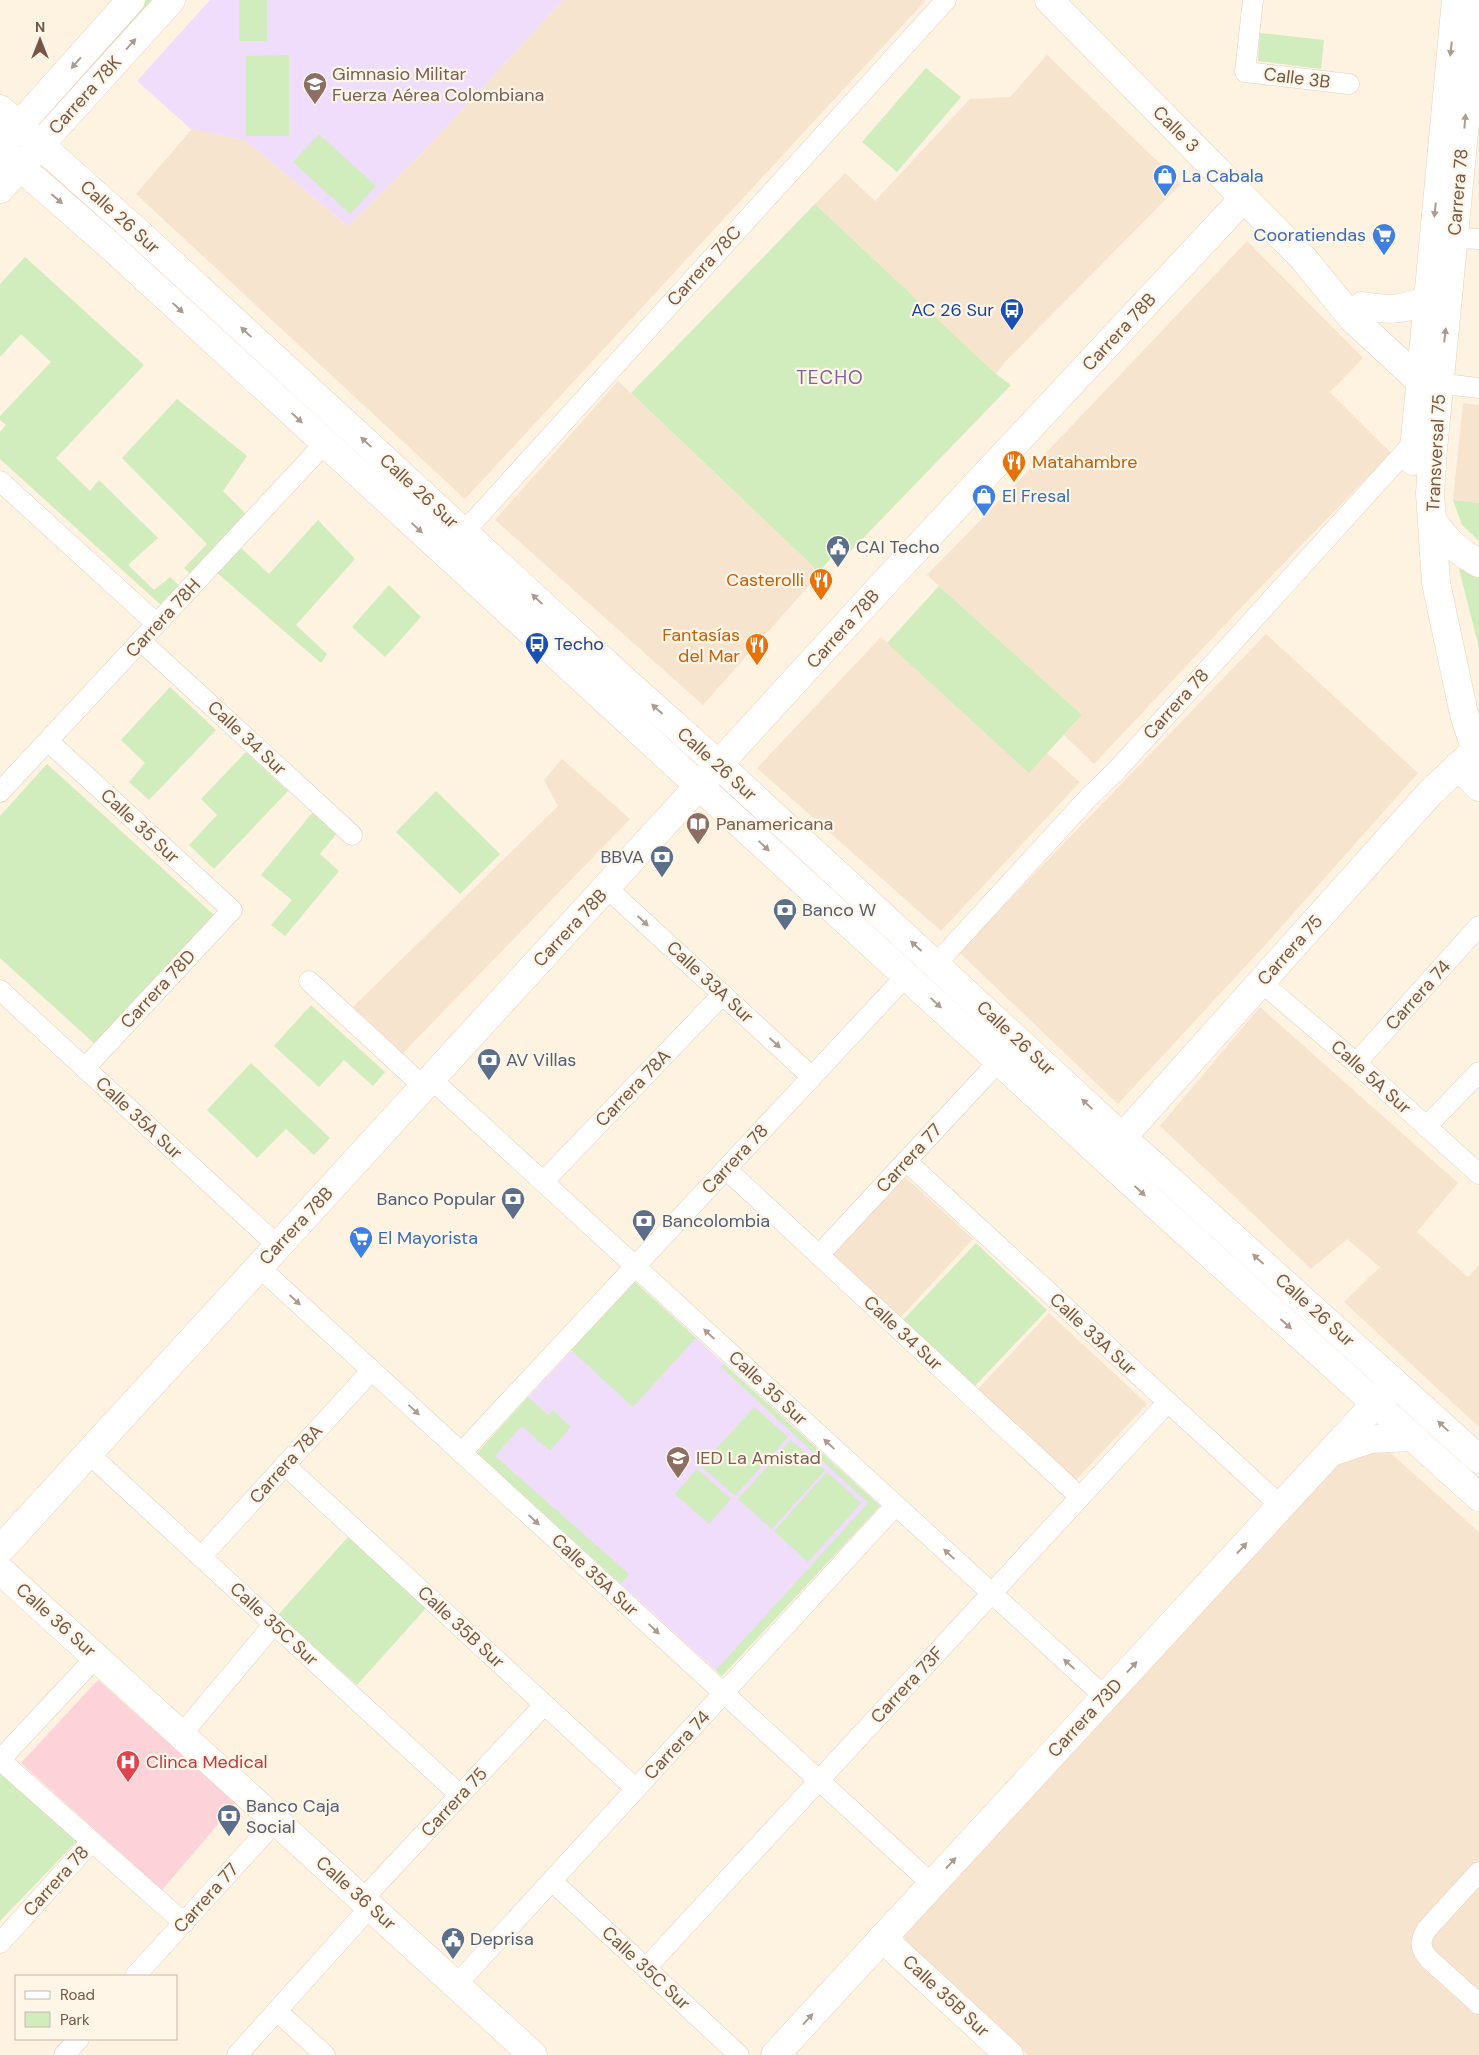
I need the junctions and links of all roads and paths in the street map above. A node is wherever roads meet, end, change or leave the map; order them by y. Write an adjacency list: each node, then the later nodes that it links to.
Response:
1 (132, 0): 8 (street, Carrera 78K, one-way to 8)
2 (171, 0): 9 (street, Carrera 78K, one-way to 2)
3 (946, 0): 24 (street, Carrera 78C)
4 (1049, 0): 13 (street, Calle 3)
5 (1253, 0): 7 (street, Calle 3B)
6 (1468, 6): 14 (street, Carrera 78, one-way to 6); 16 (street, Carrera 78, one-way to 16)
7 (1349, 84)
8 (10, 118): 9 (street, Calle 26 Sur); 10 (street, Carrera 78K)
9 (40, 145): 11 (street, Carrera 78K); 24 (street, Calle 26 Sur, one-way to 9)
10 (0, 148): 11 (street, Calle 26 Sur)
11 (20, 167): 12 (street, Carrera 78K); 21 (street, Calle 26 Sur, one-way to 21)
12 (0, 189)
13 (1244, 198): 15 (street, Calle 3); 31 (street, Carrera 78B)
14 (1466, 239): 18 (street, Carrera 78, one-way to 14)
15 (1303, 258): 17 (street, Calle 3); 18 (street, Calle 3)
16 (1427, 299): 17 (street); 18 (street, Carrera 78)
17 (1362, 306): 18 (street, Calle 3)
18 (1427, 377): 19 (street); 20 (street, Transversal 75); 23 (street, Transversal 75)
19 (1479, 388)
20 (1414, 442): 26 (street, Transversal 75); 39 (street, Carrera 78)
21 (325, 443): 27 (street, Carrera 78H); 32 (street, Calle 26 Sur, one-way to 32)
22 (0, 481): 27 (street)
23 (1432, 520): 25 (street); 26 (street, Transversal 75)
24 (464, 532): 31 (street, Calle 26 Sur, one-way to 24)
25 (1479, 563)
26 (1436, 583): 30 (street, Transversal 75)
27 (157, 624): 28 (street, Carrera 78H)
28 (141, 641): 29 (street, Carrera 78H); 35 (street, Calle 34 Sur)
29 (48, 741): 34 (street, Carrera 78H); 37 (street, Calle 35 Sur)
30 (1473, 754): 33 (street); 42 (street, Carrera 75)
31 (719, 765): 32 (street, Carrera 78B); 39 (street, Calle 26 Sur, one-way to 31)
32 (699, 786): 36 (street, Carrera 78B); 40 (street, Calle 26 Sur, one-way to 40)
33 (1479, 787)
34 (0, 792)
35 (352, 834)
36 (607, 888): 44 (street, Calle 33A Sur, one-way to 44); 50 (street, Carrera 78B)
37 (232, 910): 47 (street, Carrera 78D)
38 (1479, 926): 46 (street, Carrera 74)
39 (936, 964): 52 (street, Calle 26 Sur, one-way to 39)
40 (906, 976): 45 (street, Calle 26 Sur, one-way to 45); 49 (street, Carrera 78)
41 (309, 981): 50 (street, Calle 35 Sur)
42 (1261, 982): 46 (street, Calle 5A Sur); 52 (street, Carrera 75)
43 (0, 990): 47 (street, Calle 35A Sur)
44 (723, 994): 49 (street, Calle 33A Sur, one-way to 49); 57 (street, Carrera 78A)
45 (999, 1061): 53 (street, Calle 26 Sur); 54 (street, Carrera 77)
46 (1356, 1063): 51 (street, Calle 5A Sur)
47 (85, 1068): 58 (street, Calle 35A Sur)
48 (1479, 1072): 51 (street)
49 (812, 1077): 55 (street, Carrera 78)
50 (428, 1083): 57 (street, Calle 35 Sur); 58 (street, Carrera 78B)
51 (1426, 1127): 56 (street, Calle 5A Sur)
52 (1122, 1137): 53 (street, Carrera 75); 63 (street, Calle 26 Sur, one-way to 52)
53 (1104, 1158): 65 (street, Calle 26 Sur, one-way to 65)
54 (906, 1161): 59 (street, Carrera 77); 64 (street, Calle 33A Sur)
55 (726, 1169): 59 (street, Calle 34 Sur); 60 (street, Carrera 78)
56 (1479, 1174)
57 (543, 1182): 60 (street, Calle 35 Sur)
58 (278, 1246): 61 (street, Carrera 78B)
59 (819, 1255): 72 (street, Calle 34 Sur)
60 (635, 1266): 69 (street, Carrera 78); 74 (street, Calle 35 Sur, one-way to 60)
61 (259, 1267): 62 (street, Calle 35A Sur, one-way to 62); 68 (street, Carrera 78B)
62 (372, 1370): 69 (street, Calle 35A Sur, one-way to 69); 71 (street, Carrera 78A)
63 (1395, 1382): 65 (street, Carrera 73D); 70 (street, Calle 26 Sur, one-way to 63)
64 (1168, 1402): 72 (street, Carrera 73F); 75 (street, Calle 33A Sur)
65 (1375, 1404): 66 (street, Calle 26 Sur); 67 (street, Carrera 73D)
66 (1410, 1437): 67 (street); 73 (street, Calle 26 Sur)
67 (1330, 1452): 75 (street, Carrera 73D)
68 (88, 1453): 76 (street, Carrera 78B); 77 (street, Calle 35C Sur)
69 (461, 1453): 82 (street, Calle 35A Sur, one-way to 82)
70 (1479, 1460)
71 (285, 1465): 77 (street, Carrera 78A); 84 (street, Calle 35B Sur)
72 (1080, 1496): 79 (street, Carrera 73F)
73 (1479, 1497)
74 (896, 1506): 79 (street, Calle 35 Sur, one-way to 74); 82 (street, Carrera 74)
75 (1281, 1506): 83 (street, Carrera 73D, one-way to 75)
76 (0, 1550)
77 (201, 1557): 80 (street, Calle 35C Sur)
78 (0, 1570): 81 (street, Calle 36 Sur)
79 (992, 1593): 83 (street, Calle 35 Sur, one-way to 79); 87 (street, Carrera 73F)
80 (274, 1624): 85 (street); 89 (street, Calle 35C Sur)
81 (96, 1657): 85 (street, Calle 36 Sur); 86 (street)
82 (724, 1694): 87 (street, Calle 35A Sur); 88 (street, Carrera 74)
83 (1105, 1697): 94 (street, Carrera 73D, one-way to 83)
84 (544, 1704): 88 (street, Calle 35B Sur); 89 (street, Carrera 75)
85 (182, 1734): 90 (street, Calle 36 Sur)
86 (0, 1760): 91 (street)
87 (819, 1781): 94 (street, Calle 35A Sur); 99 (street, Carrera 73F)
88 (636, 1789): 93 (street, Carrera 74)
89 (460, 1795): 95 (street, Carrera 75)
90 (276, 1821): 95 (street, Calle 36 Sur); 96 (street, Carrera 77)
91 (92, 1841): 96 (street); 98 (street, Carrera 78)
92 (1479, 1872): 102 (street)
93 (552, 1881): 99 (street, Calle 35C Sur); 101 (street, Carrera 74)
94 (932, 1884): 97 (street, Carrera 73D)
95 (367, 1903): 101 (street, Calle 36 Sur); 103 (street, Carrera 75)
96 (184, 1923): 100 (street, Carrera 77)
97 (882, 1938): 110 (street, Carrera 73D, one-way to 97); 111 (street, Calle 35B Sur)
98 (0, 1943)
99 (646, 1968): 109 (street, Calle 35C Sur)
100 (136, 1975)
101 (457, 1984): 108 (street, Calle 36 Sur)
102 (1479, 2004)
103 (277, 2011): 106 (street, Carrera 75); 107 (street)
104 (78, 2040): 105 (street)
105 (64, 2055)
106 (237, 2055)
107 (325, 2055)
108 (533, 2055)
109 (739, 2055)
110 (775, 2055)
111 (1009, 2055)

